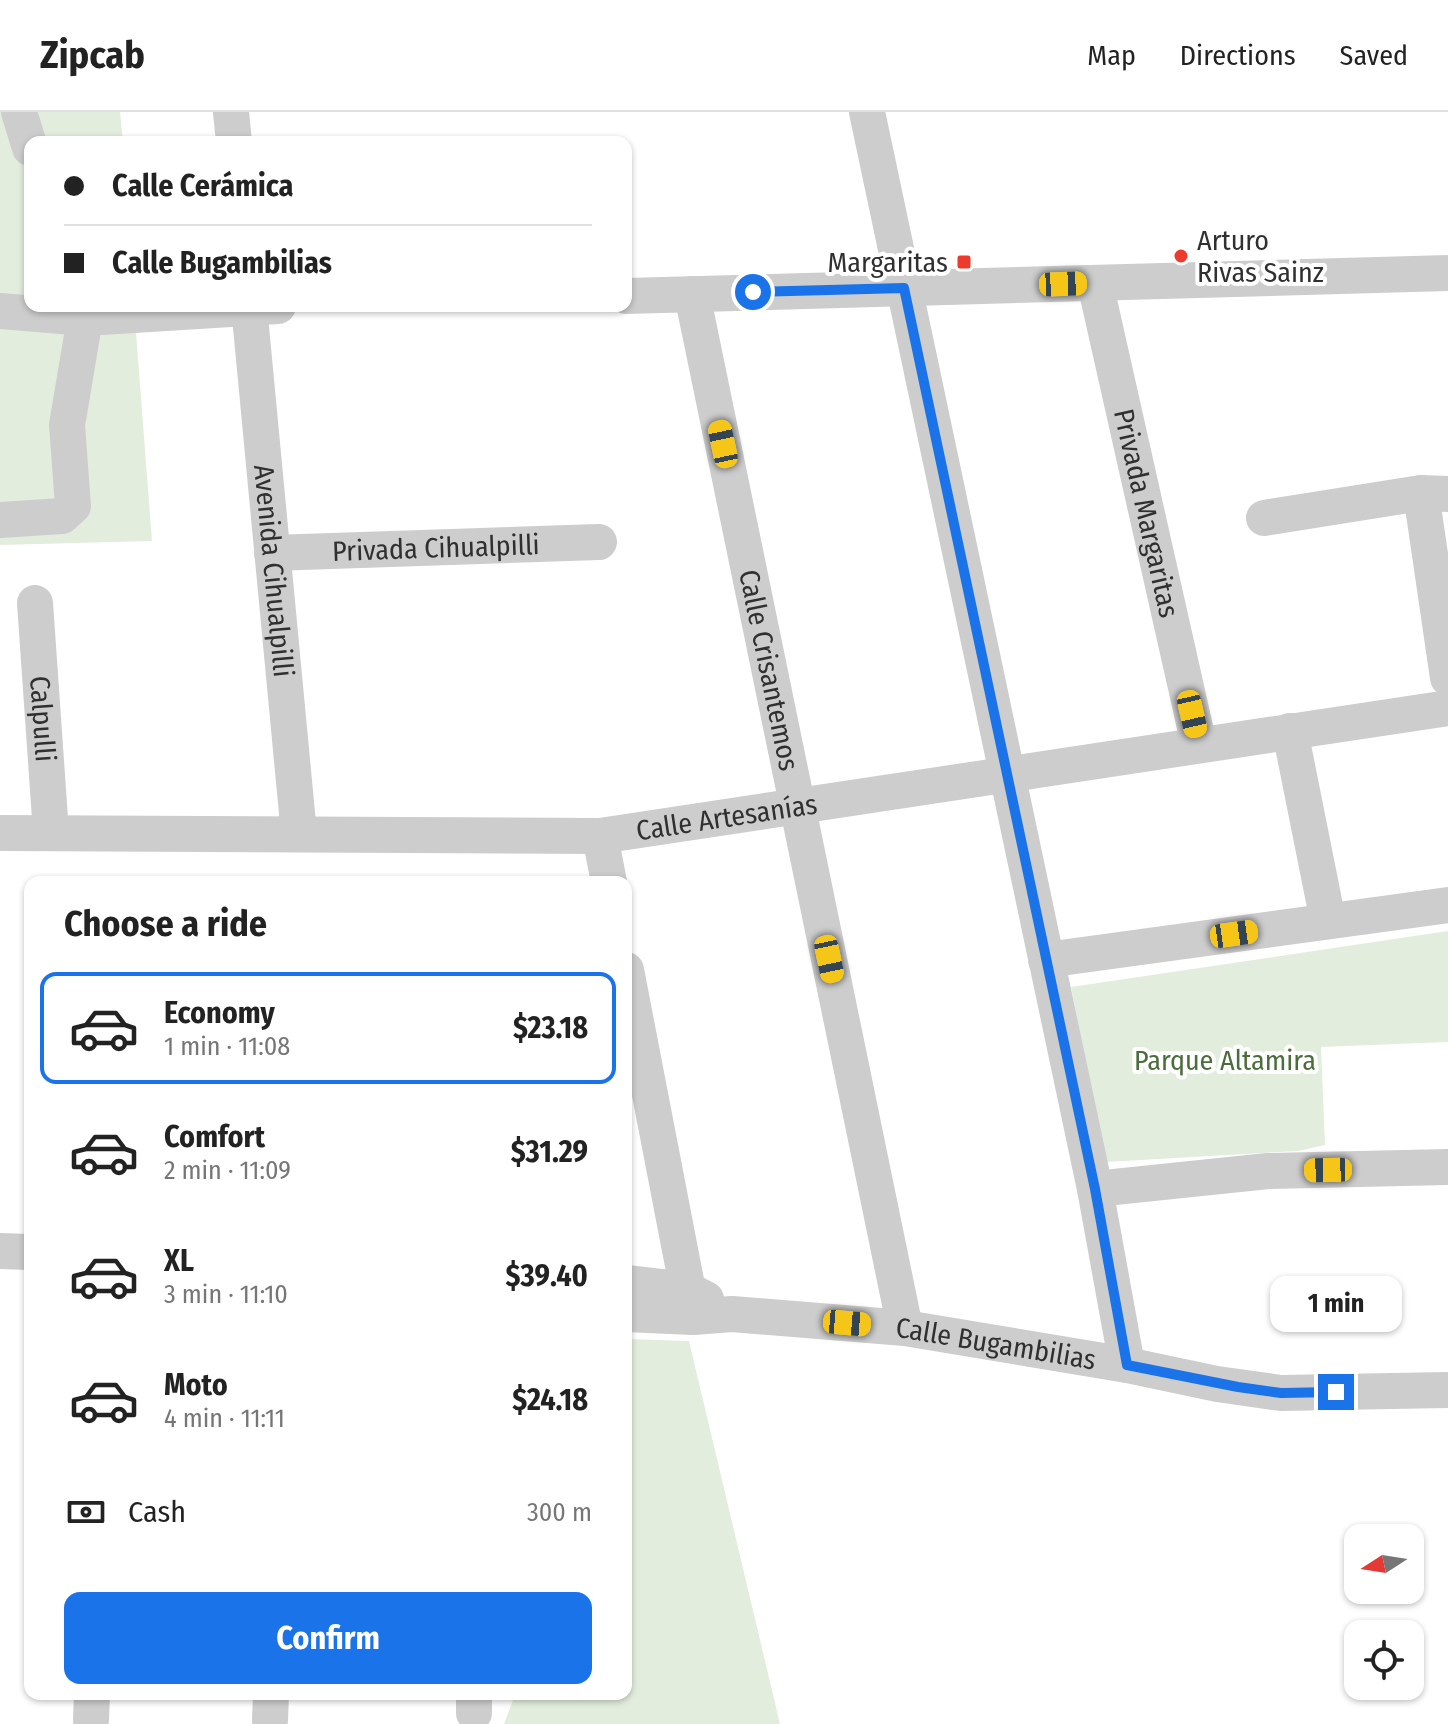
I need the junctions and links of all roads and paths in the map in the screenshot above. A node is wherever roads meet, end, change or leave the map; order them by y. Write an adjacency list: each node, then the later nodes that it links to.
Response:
1 (19, 112): 4 (street)
2 (231, 112): 5 (street)
3 (867, 112): 8 (street)
4 (26, 136)
5 (233, 136)
6 (1448, 273): 7 (street)
7 (1095, 283): 8 (street); 24 (street, Privada Margaritas)
8 (904, 288): 9 (street); 25 (street)
9 (692, 294): 10 (street); 26 (street, Calle Crisantemos)
10 (632, 296)
11 (0, 311): 12 (street)
12 (24, 311)
13 (83, 312): 17 (street)
14 (250, 312): 19 (street, Avenida Cihualpilli)
15 (1434, 493): 16 (street); 21 (street)
16 (1264, 518)
17 (0, 520)
18 (599, 542): 19 (street, Privada Cihualpilli)
19 (272, 553): 29 (street, Avenida Cihualpilli)
20 (35, 603): 28 (street, Calpulli)
21 (1448, 678)
22 (1448, 708): 23 (street, Calle Artesanías)
23 (1290, 731): 24 (street, Calle Artesanías); 33 (street)
24 (1199, 745): 25 (street, Calle Artesanías)
25 (1007, 774): 26 (street, Calle Artesanías); 34 (street)
26 (798, 806): 30 (street, Calle Artesanías); 43 (street, Calle Crisantemos)
27 (0, 833): 28 (street, Calle Artesanías)
28 (51, 833): 29 (street, Calle Artesanías)
29 (299, 834): 30 (street, Calle Artesanías)
30 (600, 836): 31 (street)
31 (608, 876)
32 (1448, 905): 33 (street)
33 (1328, 921): 34 (street)
34 (1046, 960): 37 (street)
35 (632, 1001): 41 (street)
36 (1448, 1167): 37 (street)
37 (1095, 1189): 44 (street)
38 (0, 1251): 39 (street)
39 (24, 1252)
40 (632, 1285): 41 (street)
41 (690, 1304): 42 (street); 43 (street, Calle Bugambilias)
42 (632, 1313)
43 (905, 1328): 44 (street, Calle Bugambilias)
44 (1127, 1365): 45 (street, Calle Bugambilias)
45 (1448, 1390)

